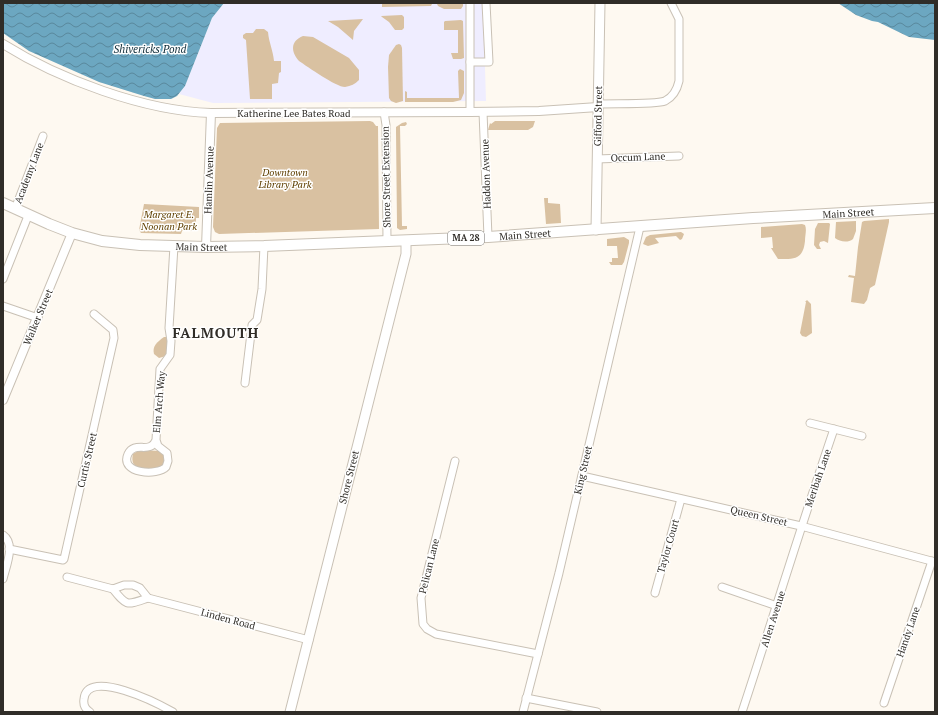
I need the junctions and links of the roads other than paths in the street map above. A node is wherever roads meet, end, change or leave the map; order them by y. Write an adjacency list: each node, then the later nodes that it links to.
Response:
1 (470, 3): 6 (street)
2 (486, 3): 6 (street)
3 (600, 3): 7 (main road, Gifford Street)
4 (671, 3): 7 (street)
5 (3, 44): 11 (street, Katherine Lee Bates Road)
6 (470, 62): 9 (street)
7 (598, 105): 10 (street, Katherine Lee Bates Road); 14 (main road, Gifford Street)
8 (384, 112): 9 (street, Katherine Lee Bates Road); 11 (street, Katherine Lee Bates Road); 24 (street, Shore Street Extension)
9 (470, 112): 10 (street, Katherine Lee Bates Road)
10 (483, 112): 22 (street, Haddon Avenue)
11 (211, 113): 27 (street, Hamlin Avenue)
12 (43, 136): 17 (street, Academy Lane)
13 (679, 156): 14 (street, Occum Lane)
14 (597, 159): 20 (main road, Gifford Street)
15 (3, 203): 17 (main road, Main Street / MA 28)
16 (935, 208): 19 (main road, Main Street / MA 28)
17 (15, 209): 18 (main road, Main Street / MA 28)
18 (28, 216): 21 (main road, Main Street / MA 28); 28 (street)
19 (640, 227): 20 (main road, Main Street / MA 28); 39 (street, King Street)
20 (596, 230): 22 (main road, Main Street / MA 28)
21 (72, 233): 25 (main road, Main Street / MA 28); 31 (street, Walker Street)
22 (488, 237): 23 (main road, Main Street / MA 28)
23 (406, 241): 24 (main road, Main Street / MA 28); 52 (main road, Shore Street)
24 (388, 242): 26 (main road, Main Street / MA 28)
25 (174, 246): 27 (main road, Main Street / MA 28); 37 (street, Elm Arch Way)
26 (264, 246): 27 (main road, Main Street / MA 28); 32 (street)
27 (206, 247)
28 (3, 279)
29 (3, 306): 31 (street)
30 (94, 314): 43 (street, Curtis Street)
31 (38, 318): 33 (street, Walker Street)
32 (245, 383)
33 (3, 400)
34 (810, 423): 35 (street)
35 (834, 429): 36 (street); 41 (street, Meribah Lane)
36 (862, 436)
37 (156, 440): 37 (street, Elm Arch Way)
38 (455, 461): 53 (street, Pelican Lane)
39 (582, 476): 40 (street, Queen Street); 53 (street, King Street)
40 (681, 499): 41 (street, Queen Street); 49 (street, Taylor Court)
41 (801, 526): 44 (street, Queen Street); 51 (street, Allen Avenue)
42 (3, 535): 43 (street)
43 (9, 549): 46 (street)
44 (933, 562): 55 (street, Handy Lane)
45 (67, 577): 48 (street, Linden Road)
46 (3, 579)
47 (722, 587): 51 (street)
48 (113, 589): 50 (street, Linden Road); 50 (street)
49 (655, 593)
50 (148, 598): 52 (street, Linden Road)
51 (777, 606): 61 (street, Allen Avenue)
52 (309, 640): 58 (main road, Shore Street)
53 (538, 654): 54 (street, King Street)
54 (526, 698): 59 (street, King Street); 60 (street)
55 (884, 703)
56 (90, 712): 57 (street)
57 (173, 712)
58 (290, 712)
59 (523, 712)
60 (597, 712)
61 (742, 712)

